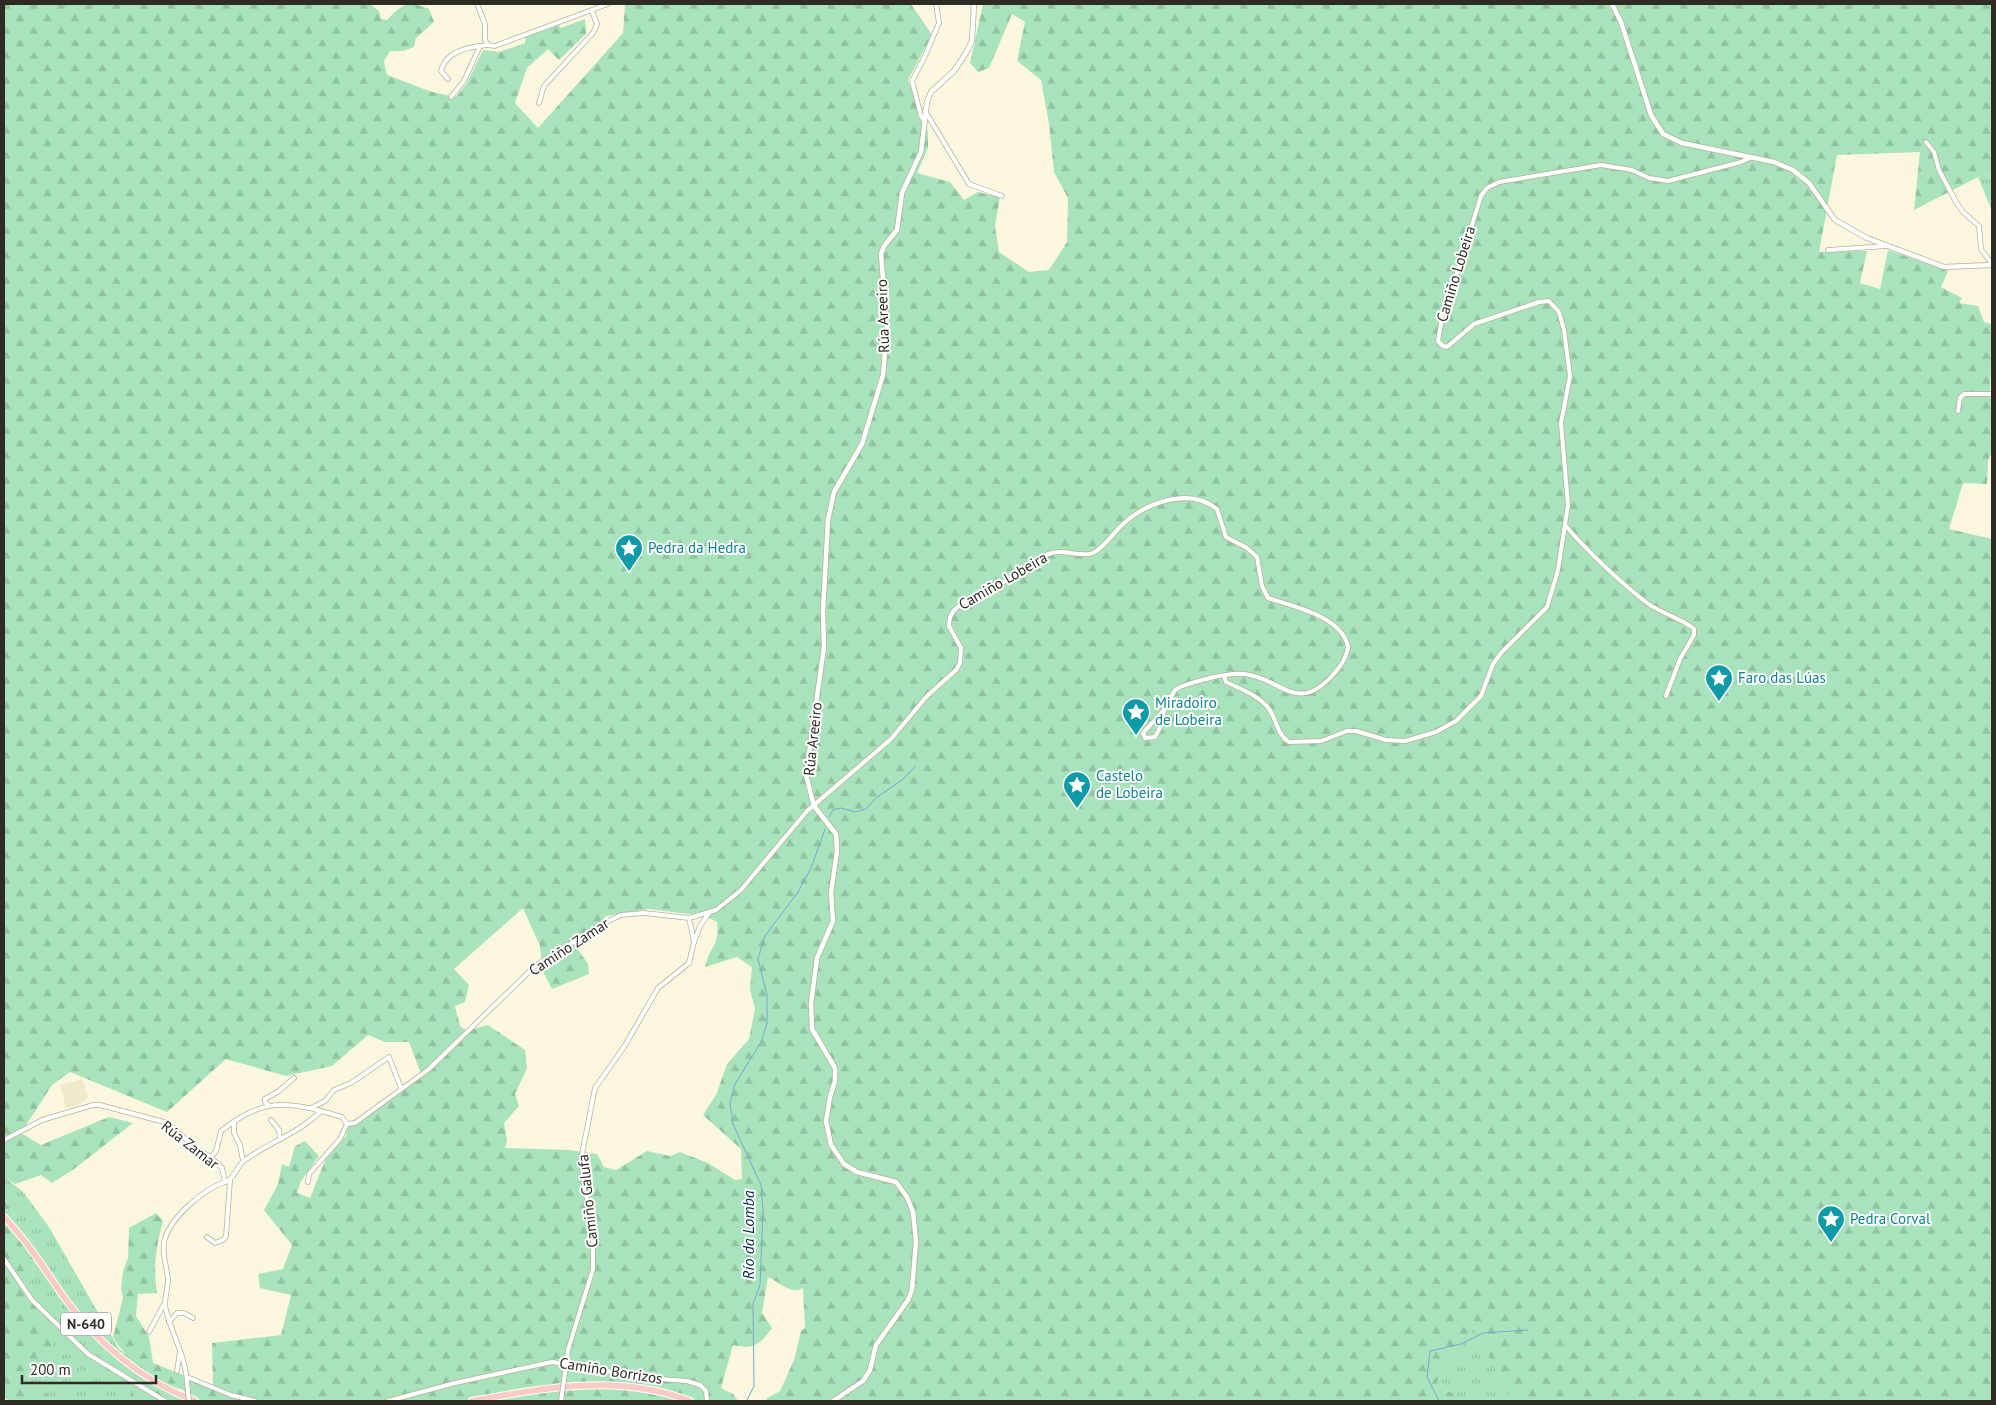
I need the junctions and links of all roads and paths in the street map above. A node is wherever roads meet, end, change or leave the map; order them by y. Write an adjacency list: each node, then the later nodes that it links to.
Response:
1 (477, 4): 7 (street)
2 (608, 4): 6 (street)
3 (936, 4): 13 (street, Rúa Areeiro)
4 (974, 4): 12 (street, Rúa Areeiro)
5 (1612, 4): 15 (street)
6 (592, 11): 7 (street); 11 (street)
7 (488, 45): 8 (street)
8 (480, 46): 9 (street); 10 (street)
9 (448, 79)
10 (451, 96)
11 (539, 103)
12 (925, 110): 13 (street, Rúa Areeiro); 16 (street)
13 (924, 120): 26 (street, Rúa Areeiro)
14 (1926, 142): 19 (street)
15 (1752, 157): 17 (street); 22 (street, Camiño Lobeira)
16 (1002, 196)
17 (1887, 246): 18 (street); 19 (street)
18 (1828, 250)
19 (1992, 265)
20 (1992, 394): 21 (street)
21 (1958, 411)
22 (1565, 525): 23 (street, Camiño Lobeira); 24 (street)
23 (1224, 676): 25 (street, Camiño Lobeira); 26 (street, Camiño Lobeira)
24 (1666, 696)
25 (1164, 710): 25 (street, Camiño Lobeira)
26 (814, 806): 27 (street, Camiño Zamar); 64 (street, Rúa Areeiro)
27 (709, 913): 28 (street, Camiño Zamar); 29 (street, Camiño Galufa)
28 (689, 918): 29 (street, Camiño Galufa); 31 (street, Camiño Zamar)
29 (694, 942): 52 (street, Camiño Galufa)
30 (294, 1078): 32 (street)
31 (401, 1088): 33 (street); 37 (street)
32 (268, 1105): 33 (street); 35 (street)
33 (311, 1108): 34 (street)
34 (321, 1111): 37 (street); 38 (street, Rúa Zamar)
35 (234, 1120): 40 (street); 41 (street, Rúa Zamar)
36 (271, 1120): 38 (street)
37 (347, 1124): 43 (street)
38 (280, 1138): 41 (street, Rúa Zamar)
39 (4, 1140): 40 (street, Rúa Zamar)
40 (211, 1157): 42 (street, Rúa Zamar)
41 (243, 1161): 42 (street, Rúa Zamar)
42 (227, 1181): 45 (street, Rúa Zamar); 47 (street, Rúa Zamar)
43 (308, 1182)
44 (4, 1217): 57 (highway, N-640)
45 (207, 1237)
46 (4, 1259): 55 (street)
47 (164, 1304): 49 (street, Rúa Zamar); 50 (street, Rúa Zamar)
48 (193, 1318): 49 (street)
49 (169, 1322): 51 (street, Rúa Zamar)
50 (149, 1332)
51 (180, 1350): 53 (street, Rúa Zamar); 54 (street, Rúa Zamar)
52 (566, 1363): 59 (street, Camiño Borrizos); 61 (street, Camiño Galufa, bridge); 63 (street, Camiño Borrizos)
53 (177, 1371)
54 (187, 1377): 56 (street, Rúa Zamar, bridge); 58 (street)
55 (165, 1401)
56 (189, 1401)
57 (195, 1401)
58 (255, 1401)
59 (388, 1401)
60 (472, 1401): 62 (highway)
61 (561, 1401)
62 (690, 1401)
63 (707, 1401)
64 (833, 1401)

